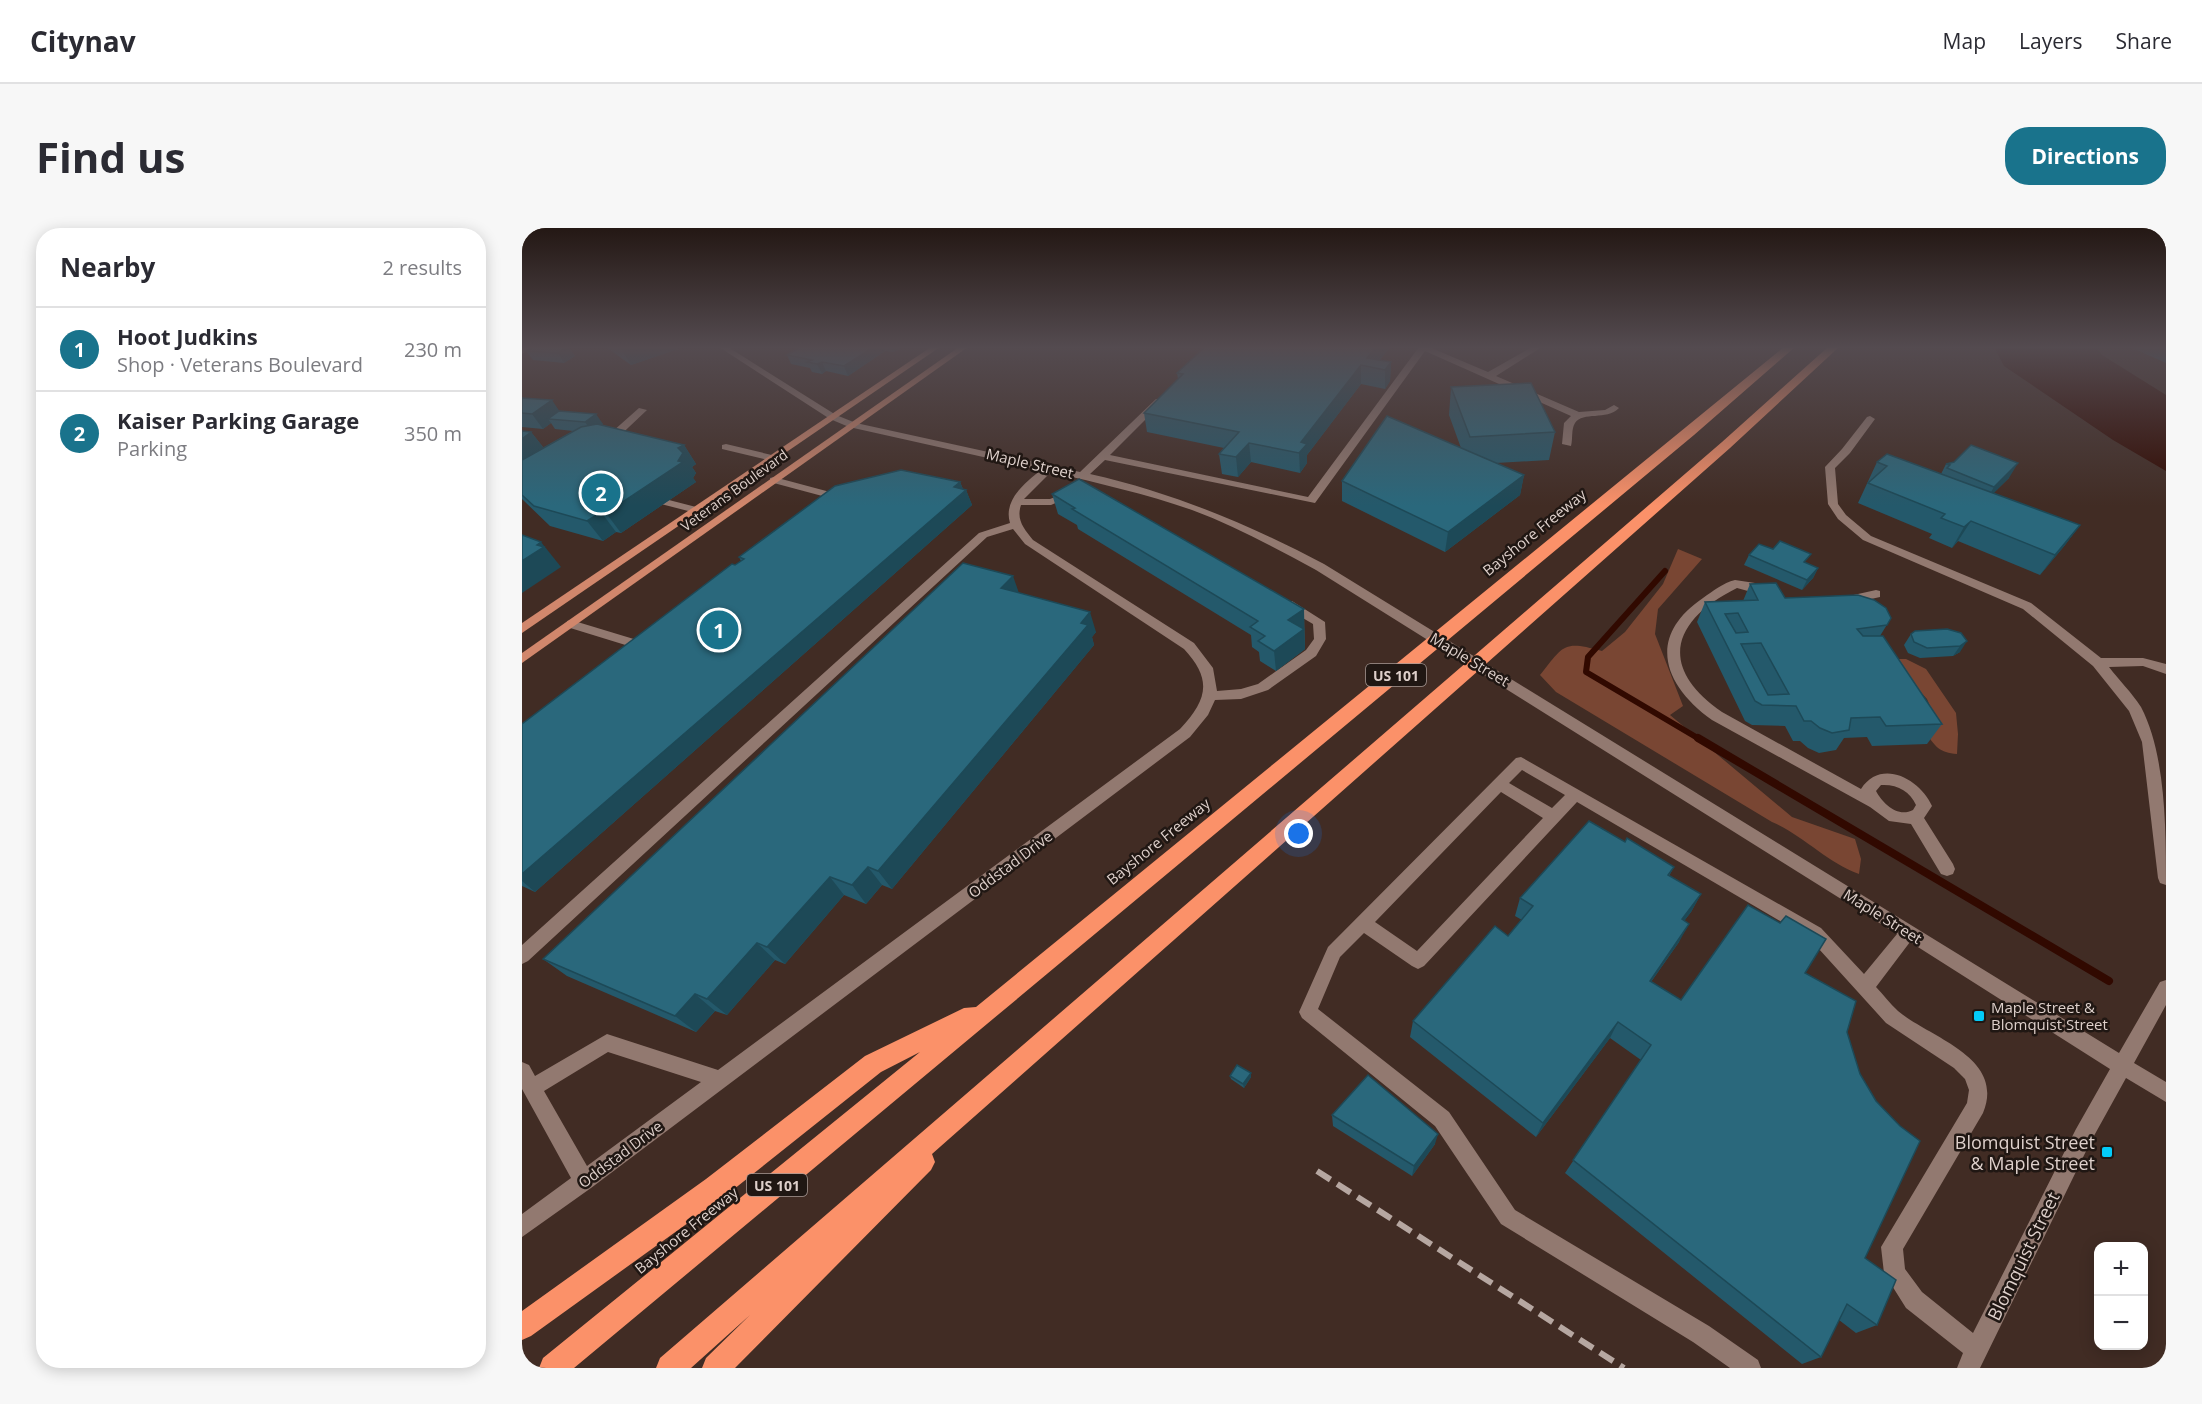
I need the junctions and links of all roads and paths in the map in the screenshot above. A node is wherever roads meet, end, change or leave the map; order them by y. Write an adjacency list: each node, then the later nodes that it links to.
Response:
1 (808, 400): 12 (street, Maple Street)
2 (857, 400): 12 (main road, Veterans Boulevard)
3 (887, 400): 14 (main road, Veterans Boulevard)
4 (1160, 400): 18 (street)
5 (1385, 400): 18 (street)
6 (1545, 400): 11 (street)
7 (1727, 400): 53 (highway, Bayshore Freeway / US 101)
8 (1777, 400): 54 (highway, US 101)
9 (1614, 408): 11 (street)
10 (642, 410): 15 (street)
11 (1578, 415): 16 (street)
12 (833, 417): 14 (street, Maple Street); 19 (main road, Veterans Boulevard)
13 (1870, 419): 38 (street)
14 (853, 424): 20 (street, Maple Street); 22 (main road, Veterans Boulevard)
15 (605, 444)
16 (1567, 444)
17 (726, 447): 19 (street)
18 (1102, 456): 21 (street)
19 (772, 458): 27 (main road, Veterans Boulevard)
20 (1048, 468): 21 (street, Maple Street); 26 (street)
21 (1083, 475): 49 (street, Maple Street)
22 (774, 480): 24 (street); 29 (main road, Veterans Boulevard)
23 (1081, 492): 26 (street)
24 (826, 494)
25 (665, 502): 27 (street)
26 (1017, 502): 28 (street)
27 (696, 510): 29 (main road); 35 (main road, Veterans Boulevard)
28 (1014, 525): 40 (street); 50 (street)
29 (688, 542): 34 (main road, Veterans Boulevard)
30 (1876, 594): 33 (street)
31 (1778, 597): 43 (street)
32 (1278, 599): 40 (street)
33 (1835, 603)
34 (571, 624): 36 (street); 37 (main road, Veterans Boulevard)
35 (522, 629)
36 (632, 643)
37 (522, 659)
38 (2098, 663): 39 (street); 47 (street)
39 (2166, 669)
40 (1210, 696): 57 (street, Oddstad Drive)
41 (1499, 784): 42 (street); 44 (street); 48 (street)
42 (1575, 794): 44 (street); 51 (street)
43 (1873, 802): 45 (street); 45 (street)
44 (1554, 817): 48 (street)
45 (1915, 817): 46 (street)
46 (1947, 869)
47 (2166, 878)
48 (1363, 923): 66 (street)
49 (1908, 932): 51 (street); 55 (street, Maple Street)
50 (522, 956)
51 (1864, 987): 62 (street)
52 (2166, 988): 55 (street, Blomquist Street)
53 (1000, 1001): 61 (highway); 63 (highway, Bayshore Freeway / US 101)
54 (1042, 1043): 64 (highway, US 101); 65 (highway)
55 (2121, 1065): 58 (street, Maple Street); 62 (street, Blomquist Street)
56 (527, 1079): 57 (street); 59 (street)
57 (720, 1080): 59 (street, Oddstad Drive)
58 (2166, 1093)
59 (584, 1181): 60 (street, Oddstad Drive)
60 (522, 1227)
61 (522, 1327)
62 (1972, 1359)
63 (553, 1368)
64 (670, 1368)
65 (716, 1368)
66 (1750, 1368)

